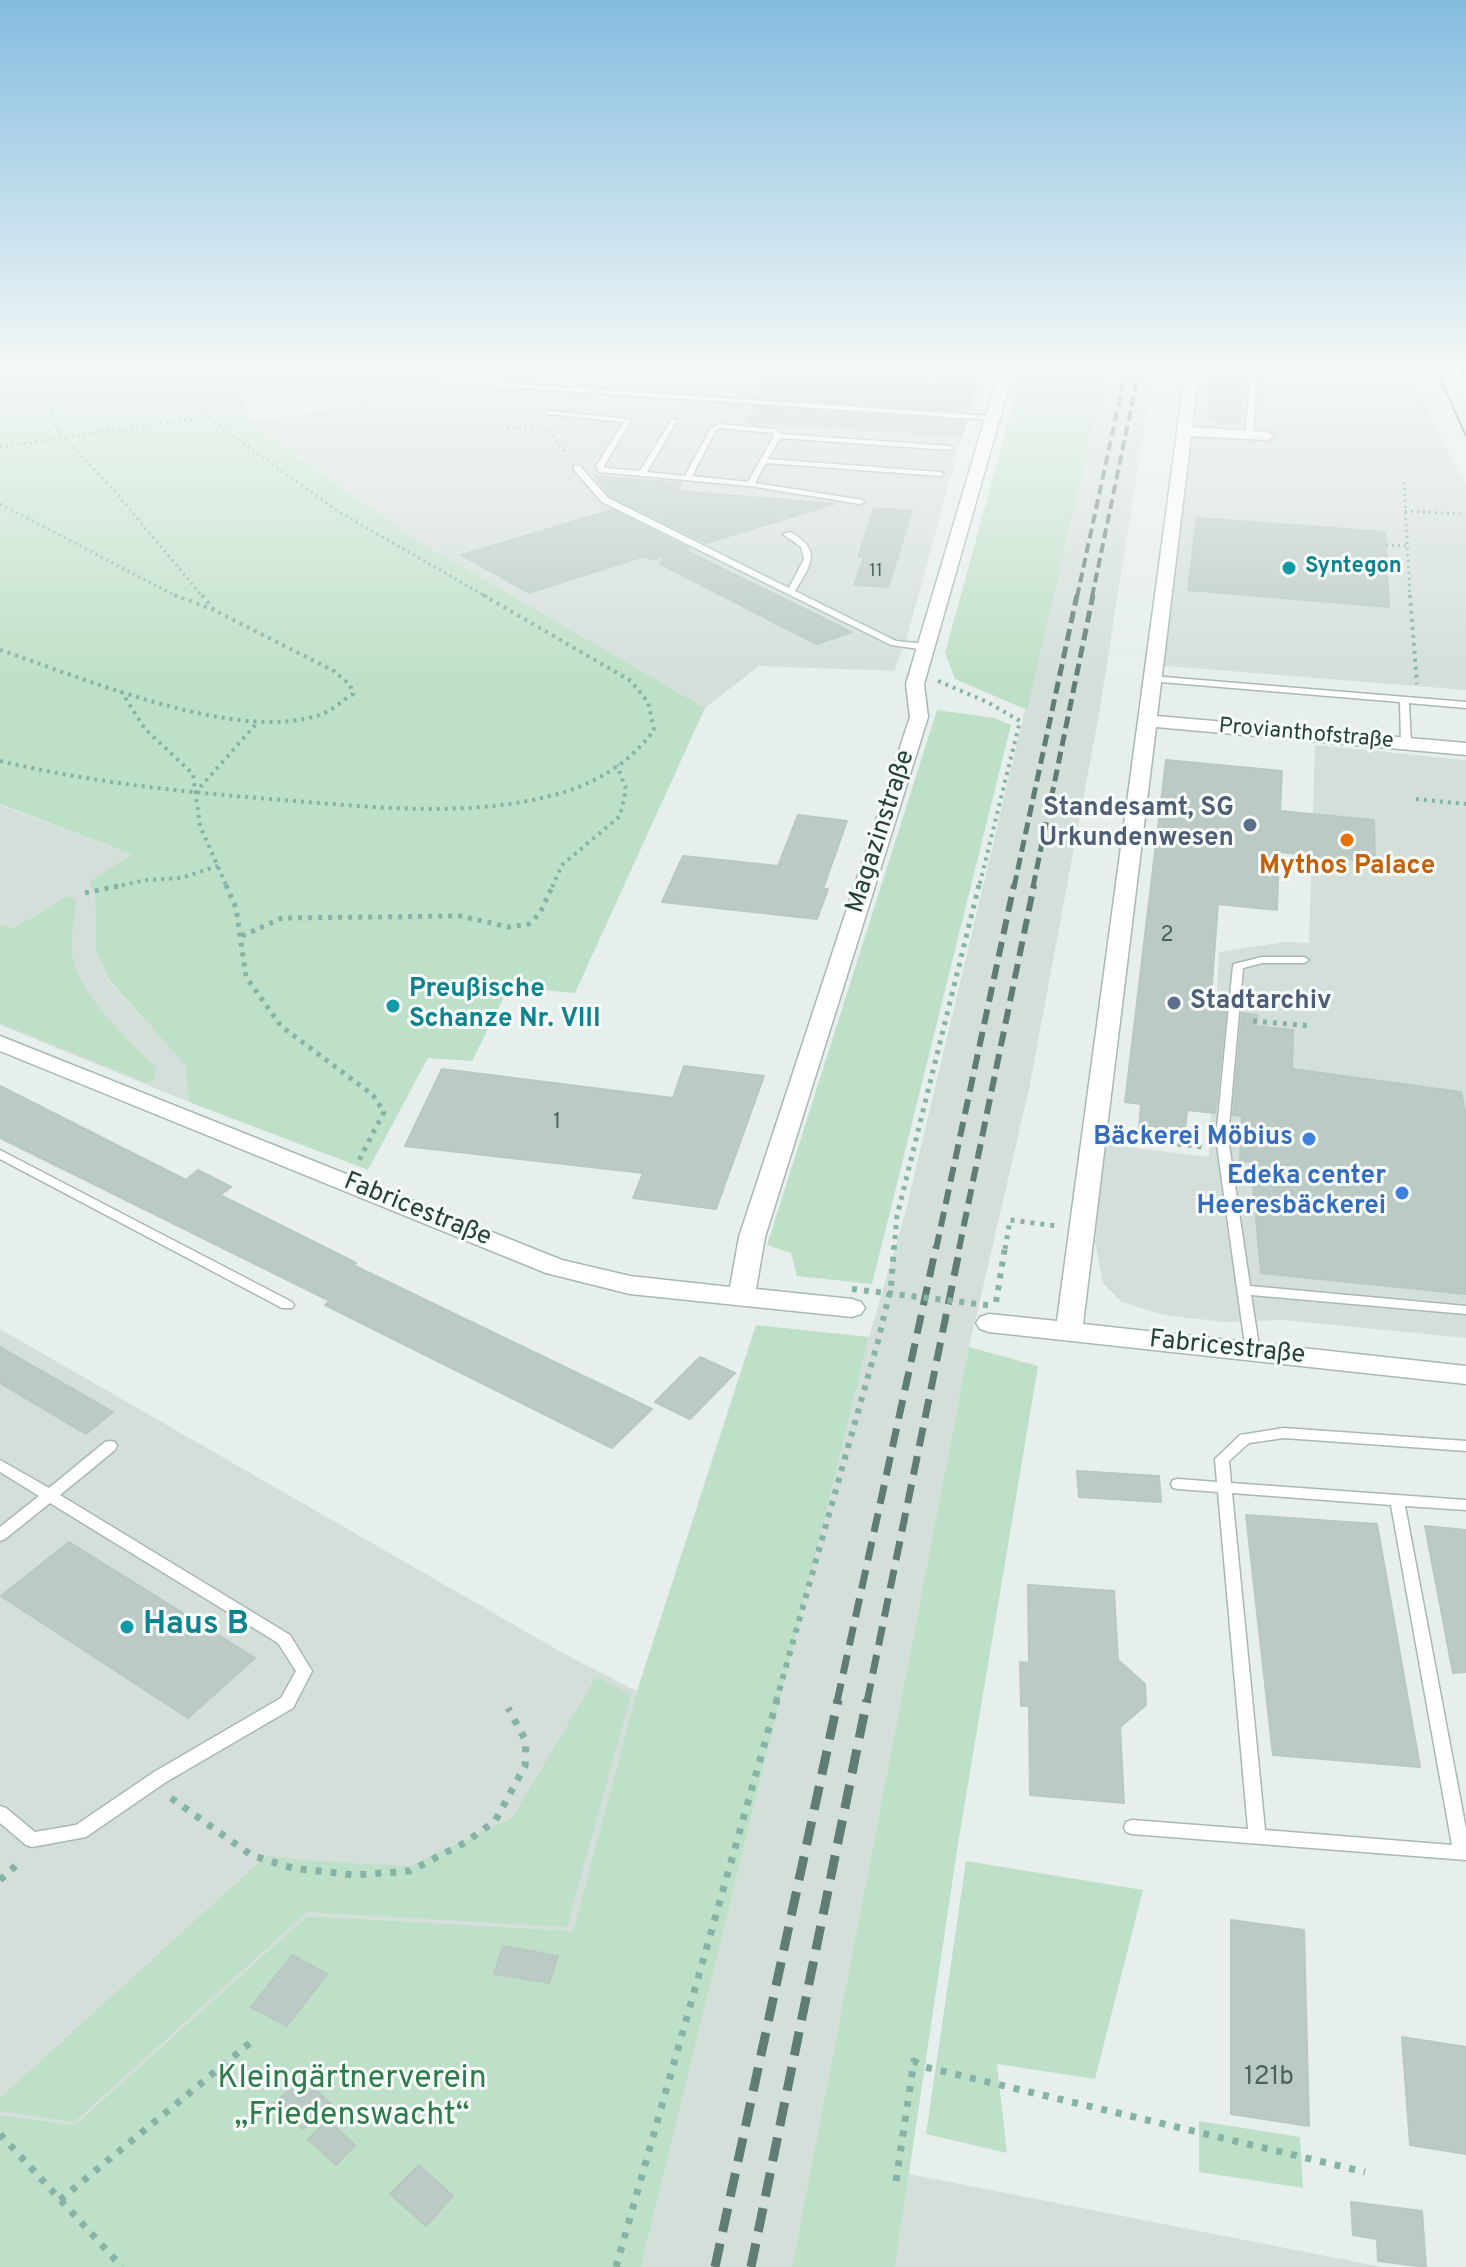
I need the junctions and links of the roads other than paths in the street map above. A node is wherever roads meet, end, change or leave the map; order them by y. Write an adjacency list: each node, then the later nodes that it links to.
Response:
1 (579, 471): 15 (lane)
2 (615, 471): 9 (lane)
3 (644, 471): 9 (lane)
4 (691, 471): 11 (lane)
5 (759, 471): 12 (lane)
6 (897, 471): 10 (lane)
7 (978, 471): 16 (street, Magazinstraße)
8 (1179, 471): 17 (street)
9 (642, 474): 11 (lane)
10 (940, 474)
11 (687, 478): 12 (lane)
12 (750, 484): 13 (lane)
13 (860, 502)
14 (787, 534): 15 (lane)
15 (790, 592): 16 (lane)
16 (926, 647): 27 (street, Magazinstraße)
17 (1152, 679): 18 (lane); 20 (street)
18 (1404, 699): 19 (lane); 21 (lane)
19 (1466, 705)
20 (1147, 721): 21 (street, Provianthofstraße); 32 (street)
21 (1406, 744): 22 (street, Provianthofstraße)
22 (1466, 749)
23 (1304, 960): 26 (lane)
24 (0, 1043): 27 (street, Fabricestraße)
25 (0, 1154): 29 (lane)
26 (1243, 1290): 30 (lane); 33 (lane)
27 (742, 1296): 28 (street, Fabricestraße)
28 (852, 1299)
29 (287, 1305)
30 (1466, 1310)
31 (992, 1315): 32 (street, Fabricestraße)
32 (1069, 1332): 33 (street, Fabricestraße)
33 (1253, 1352): 34 (street, Fabricestraße)
34 (1466, 1375)
35 (110, 1446): 40 (lane)
36 (1466, 1446): 39 (lane)
37 (0, 1465): 40 (lane)
38 (1178, 1484): 39 (lane)
39 (1223, 1487): 41 (lane); 46 (lane)
40 (52, 1496): 43 (lane); 44 (lane)
41 (1397, 1500): 42 (lane); 47 (lane)
42 (1466, 1505)
43 (0, 1535)
44 (0, 1813)
45 (1132, 1827): 46 (lane)
46 (1257, 1837): 47 (lane)
47 (1464, 1853)

